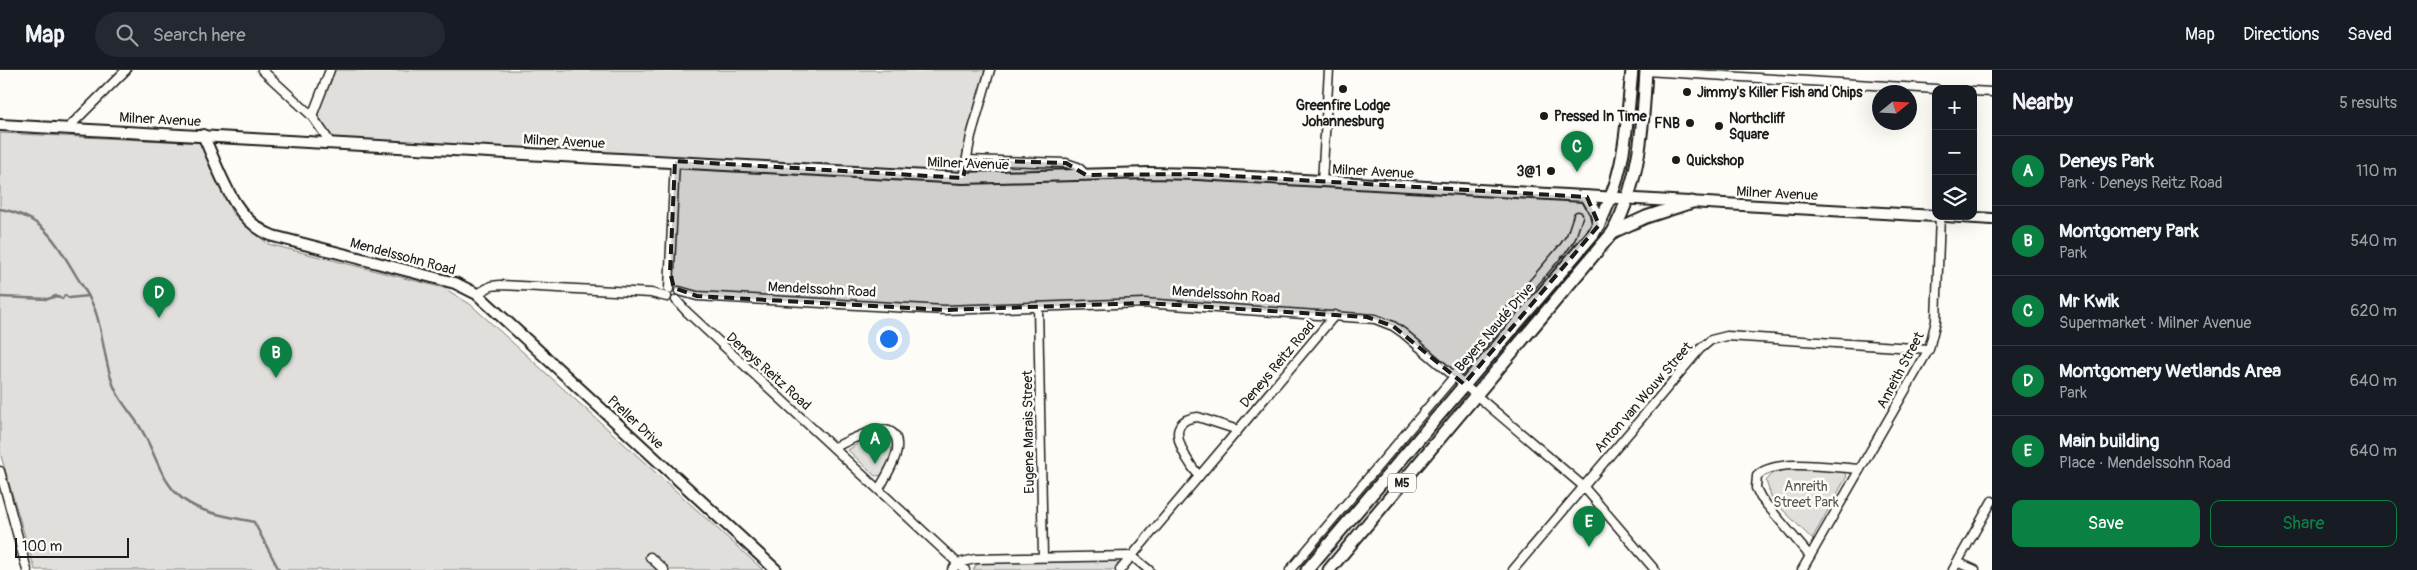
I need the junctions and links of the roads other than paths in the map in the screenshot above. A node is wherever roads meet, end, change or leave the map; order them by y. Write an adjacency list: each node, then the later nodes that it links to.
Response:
1 (126, 70): 15 (street)
2 (330, 70): 13 (street)
3 (990, 70): 18 (street)
4 (1328, 70): 22 (street)
5 (1632, 70): 24 (main road, Beyers Naudé Drive / M5)
6 (1772, 70): 9 (street)
7 (266, 71): 13 (street)
8 (1646, 71): 9 (street); 25 (main road, M5)
9 (1772, 79): 10 (street)
10 (1932, 89)
11 (1977, 91): 12 (street)
12 (1992, 92)
13 (312, 116): 17 (street)
14 (0, 125): 15 (main road, Milner Avenue)
15 (68, 128): 16 (main road, Milner Avenue)
16 (203, 135): 17 (main road, Milner Avenue); 34 (main road, Mendelssohn Road)
17 (330, 142): 19 (main road, Milner Avenue)
18 (967, 160): 20 (street); 21 (street)
19 (675, 161): 21 (main road, Milner Avenue); 35 (street)
20 (1086, 175): 21 (main road, Milner Avenue); 22 (main road, Milner Avenue)
21 (963, 178)
22 (1322, 182): 23 (main road, Milner Avenue)
23 (1587, 197): 24 (main road, Milner Avenue); 32 (main road)
24 (1613, 198): 25 (main road, Milner Avenue); 32 (main road, Beyers Naudé Drive / M5)
25 (1628, 199): 26 (main road, Milner Avenue); 33 (main road, M5)
26 (1692, 202): 28 (main road, Milner Avenue); 33 (main road)
27 (1578, 216): 39 (street, Beyers Naudé Drive)
28 (1932, 216)
29 (1977, 218): 30 (main road)
30 (1992, 219)
31 (1940, 220): 38 (street, Anreith Street)
32 (1599, 225): 40 (main road, Beyers Naudé Drive / M5)
33 (1613, 232): 41 (main road, M5)
34 (477, 294): 35 (street, Mendelssohn Road); 58 (main road, Preller Drive)
35 (673, 294): 36 (street, Mendelssohn Road); 43 (street, Deneys Reitz Road)
36 (1038, 306): 37 (street, Mendelssohn Road); 53 (street, Eugene Marais Street)
37 (1335, 315): 39 (street, Mendelssohn Road); 42 (street, Deneys Reitz Road)
38 (1929, 349): 44 (street, Anreith Street); 47 (street, Anton van Wouw Street)
39 (1454, 377): 40 (street, Mendelssohn Road); 63 (street, Beyers Naudé Drive)
40 (1464, 384): 41 (street, Mendelssohn Road); 64 (main road, Beyers Naudé Drive / M5)
41 (1476, 395): 47 (street, Mendelssohn Road); 65 (main road, M5)
42 (1238, 430): 46 (street, Deneys Reitz Road); 46 (street)
43 (835, 447): 48 (street, Deneys Reitz Road); 48 (street)
44 (1860, 469): 51 (street, Anreith Street); 51 (street)
45 (0, 471): 56 (street)
46 (1199, 476): 50 (street, Deneys Reitz Road)
47 (1583, 486): 66 (street, Anton van Wouw Street); 67 (street, Mendelssohn Road)
48 (879, 489): 55 (street, Deneys Reitz Road)
49 (1992, 501): 54 (street)
50 (1132, 556): 53 (street); 61 (street, Deneys Reitz Road); 62 (street)
51 (1810, 556): 68 (street, Anreith Street)
52 (650, 557): 57 (street)
53 (1043, 557): 55 (street)
54 (1957, 562): 69 (street); 70 (street)
55 (958, 564): 59 (street); 60 (street, Deneys Reitz Road)
56 (28, 570)
57 (664, 570)
58 (776, 570)
59 (952, 570)
60 (965, 570)
61 (1120, 570)
62 (1149, 570)
63 (1290, 570)
64 (1307, 570)
65 (1328, 570)
66 (1513, 570)
67 (1655, 570)
68 (1802, 570)
69 (1952, 570)
70 (1974, 570)

